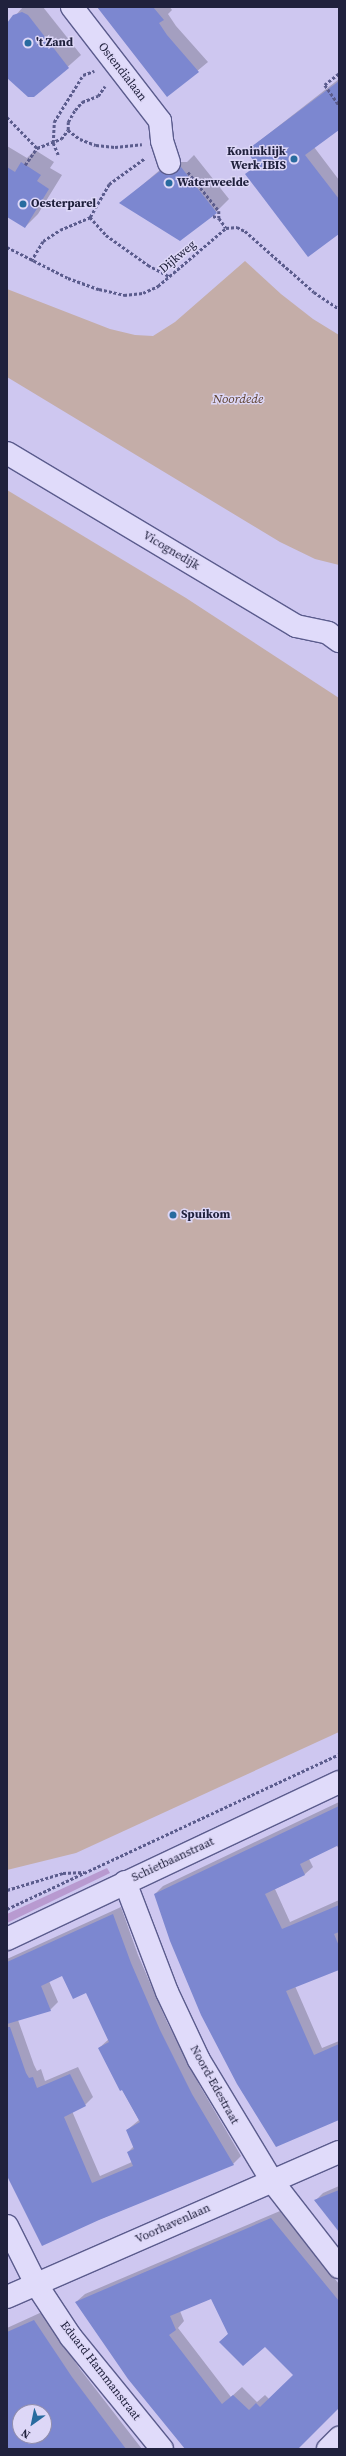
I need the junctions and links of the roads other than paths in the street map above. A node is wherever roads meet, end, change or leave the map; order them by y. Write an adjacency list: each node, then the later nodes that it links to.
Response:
1 (72, 7): 2 (street, Ostendialaan)
2 (169, 163)
3 (7, 453): 4 (street, Vicognedijk)
4 (335, 634)
5 (339, 1782): 6 (street, Schietbaanstraat)
6 (125, 1882): 7 (street, Schietbaanstraat); 9 (street, Noord-Edestraat)
7 (7, 1939)
8 (339, 2152): 9 (street, Voorhavenlaan)
9 (272, 2181): 11 (street, Noord-Edestraat); 12 (street, Voorhavenlaan)
10 (7, 2226): 12 (street, Eduard Hammanstraat)
11 (339, 2268)
12 (36, 2284): 13 (street, Voorhavenlaan); 15 (street, Eduard Hammanstraat)
13 (7, 2297)
14 (339, 2438): 16 (street)
15 (153, 2446)
16 (328, 2449)

